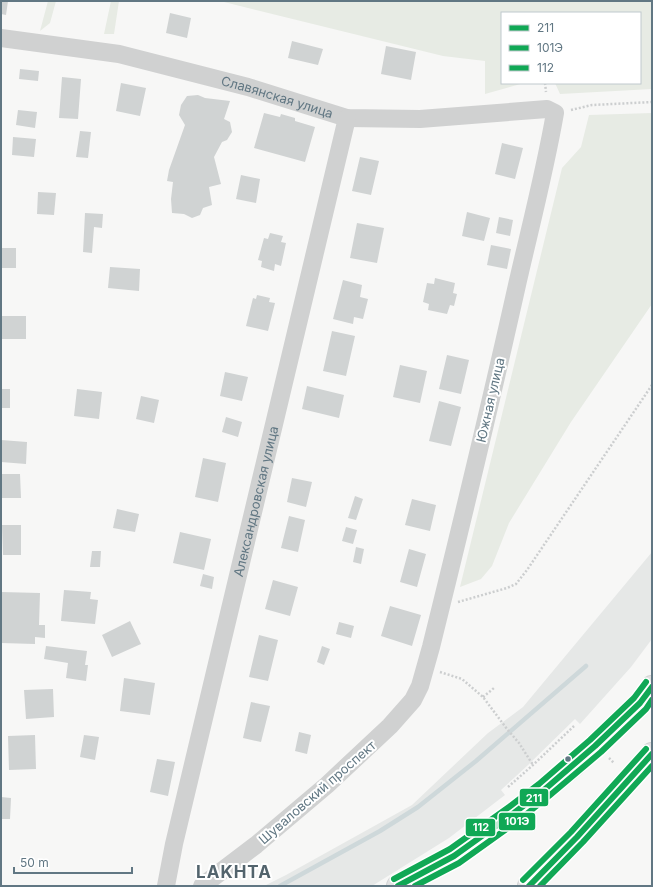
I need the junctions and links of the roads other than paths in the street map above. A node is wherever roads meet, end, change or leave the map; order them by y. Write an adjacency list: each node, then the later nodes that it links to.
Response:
1 (1, 38): 3 (street, Славянская улица)
2 (555, 113): 3 (street, Славянская улица); 4 (street, Южная улица)
3 (347, 118): 7 (street, Александровская улица)
4 (420, 686): 8 (street, Шуваловский проспект)
5 (652, 687): 9 (main road)
6 (652, 754): 10 (main road)
7 (166, 886)
8 (202, 886)
9 (398, 886)
10 (529, 886)

